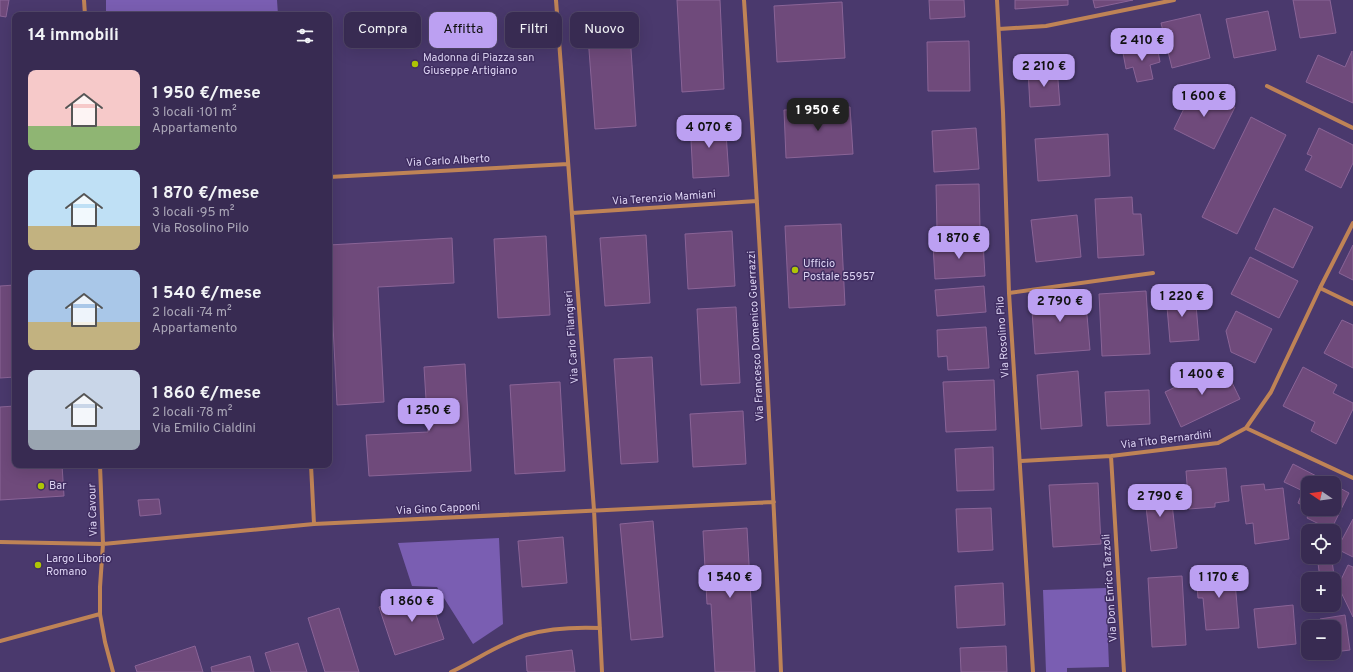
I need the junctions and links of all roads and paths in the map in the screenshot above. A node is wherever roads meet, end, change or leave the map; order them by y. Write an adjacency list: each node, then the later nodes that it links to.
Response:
1 (84, 0): 6 (street)
2 (556, 0): 10 (street, Via Carlo Filangieri)
3 (744, 0): 12 (street, Via Francesco Domenico Guerrazzi)
4 (997, 0): 7 (street, Via Rosolino Pilo)
5 (1174, 0): 7 (street)
6 (85, 12)
7 (999, 29): 17 (street, Via Rosolino Pilo)
8 (1267, 86): 9 (street)
9 (1353, 128)
10 (568, 164): 11 (street, Via Carlo Alberto); 13 (street, Via Carlo Filangieri)
11 (332, 176)
12 (757, 201): 13 (street, Via Terenzio Mamiani); 25 (street, Via Francesco Domenico Guerrazzi)
13 (572, 213): 26 (street, Via Carlo Filangieri)
14 (1353, 223): 16 (street, Via Tito Bernardini)
15 (1153, 273): 17 (street)
16 (1320, 288): 18 (street); 19 (street, Via Tito Bernardini)
17 (1009, 293): 21 (street, Via Rosolino Pilo)
18 (1353, 304)
19 (1246, 428): 20 (street, Via Tito Bernardini); 24 (street)
20 (1111, 456): 21 (street, Via Tito Bernardini); 38 (street, Via Don Enrico Tazzoli)
21 (1021, 461): 37 (street, Via Rosolino Pilo)
22 (100, 468): 29 (street, Via Cavour)
23 (311, 468): 27 (street)
24 (1353, 478)
25 (774, 502): 26 (street, Via Gino Capponi); 36 (street, Via Francesco Domenico Guerrazzi)
26 (594, 510): 27 (street, Via Gino Capponi); 31 (street, Via Carlo Filangieri)
27 (314, 524): 29 (street, Via Gino Capponi)
28 (0, 542): 29 (street)
29 (104, 544): 30 (street, Via Cavour)
30 (100, 614): 32 (street); 33 (street, Via Cavour)
31 (600, 628): 34 (street); 35 (street, Via Carlo Filangieri)
32 (0, 641)
33 (113, 672)
34 (451, 672)
35 (602, 672)
36 (781, 672)
37 (1033, 672)
38 (1124, 672)

